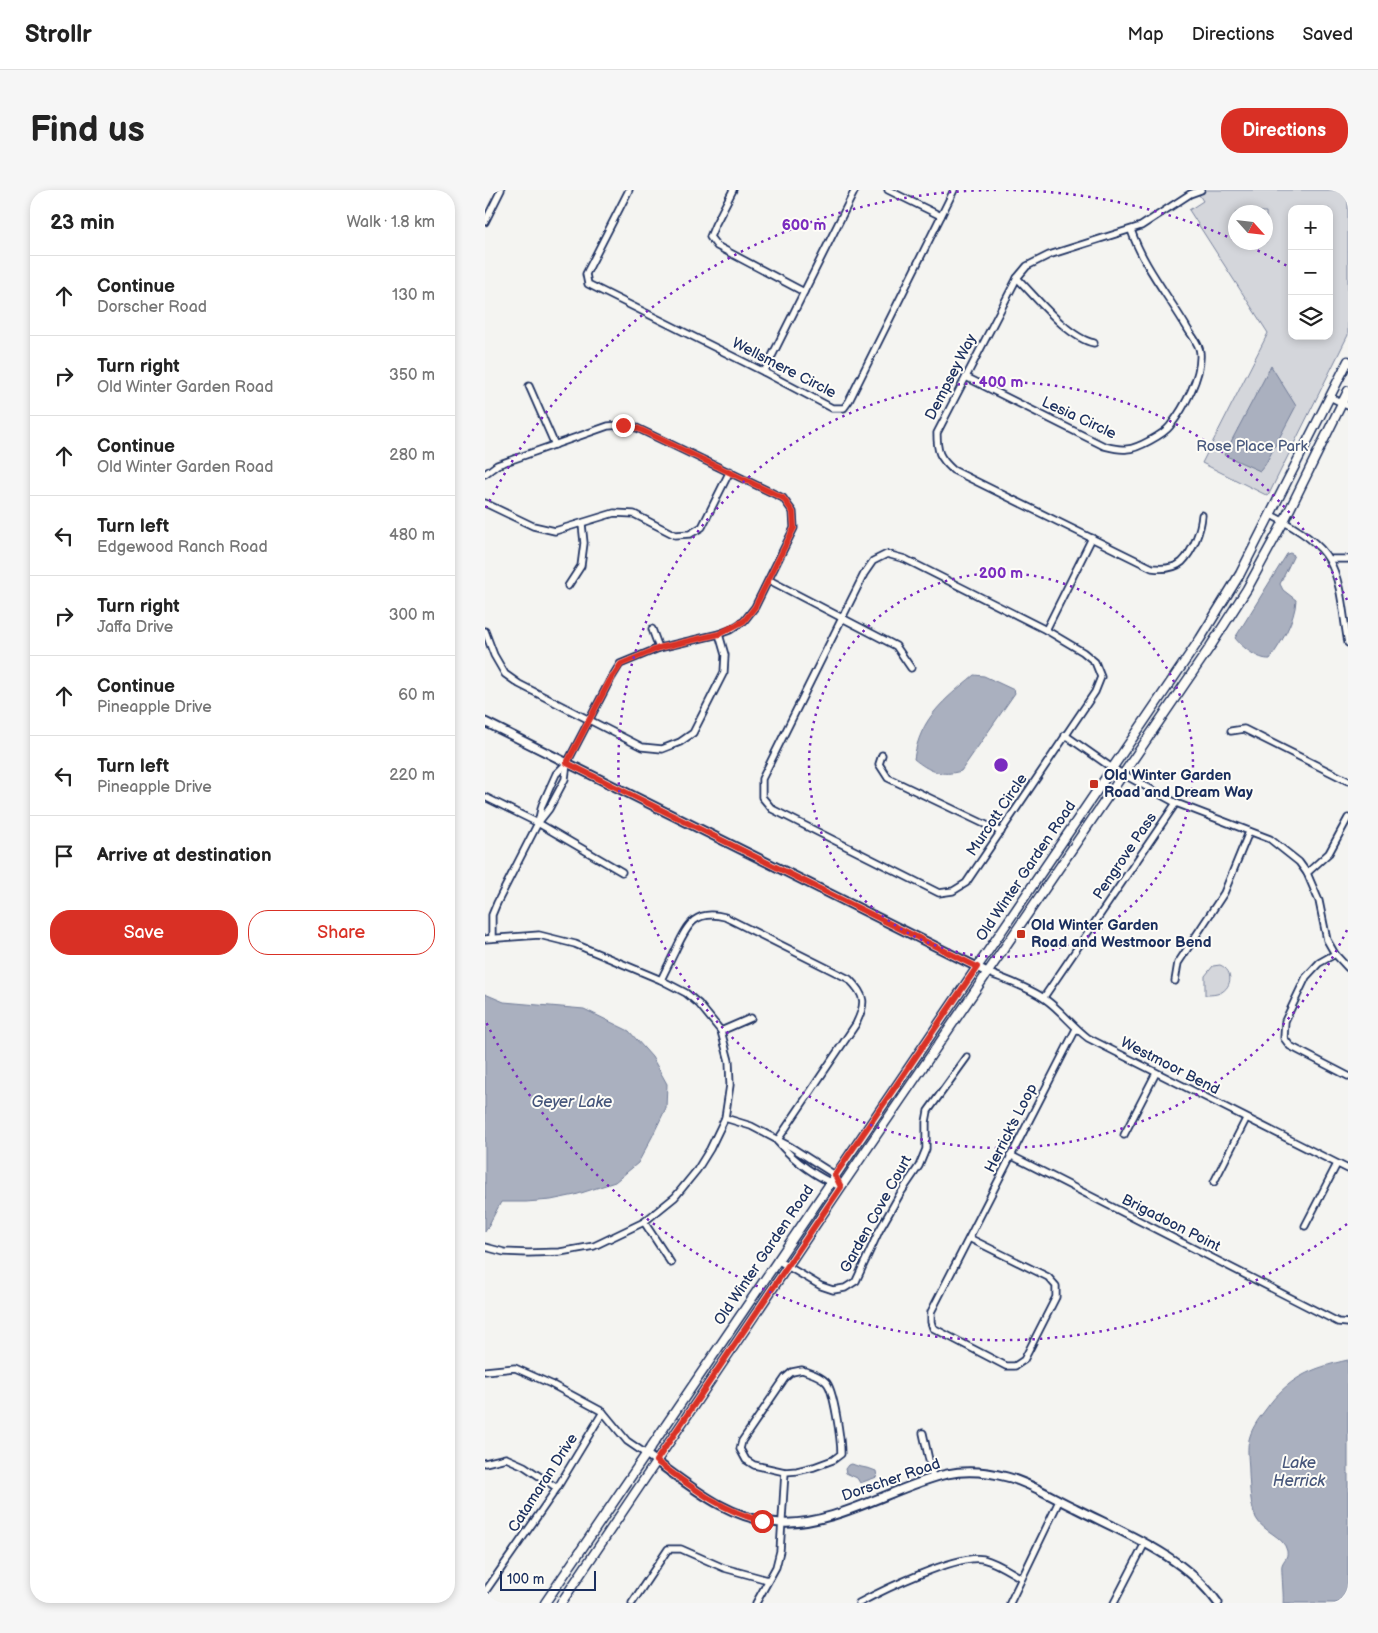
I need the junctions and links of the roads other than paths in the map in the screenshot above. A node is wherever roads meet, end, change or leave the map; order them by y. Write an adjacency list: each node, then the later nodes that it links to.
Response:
1 (501, 190): 10 (street)
2 (629, 190): 16 (street, Wellsmere Circle)
3 (733, 190): 13 (street)
4 (855, 190): 13 (street)
5 (888, 190): 9 (street)
6 (954, 190): 9 (street, Wellsmere Circle)
7 (1201, 190): 8 (street, Dempsey Way)
8 (1189, 192): 11 (street, Dempsey Way)
9 (941, 216): 16 (street, Wellsmere Circle)
10 (485, 222)
11 (1131, 230): 12 (street, Dempsey Way); 17 (street, Lesia Circle)
12 (1017, 278): 14 (street); 17 (street, Dempsey Way)
13 (804, 292): 16 (street)
14 (1094, 343)
15 (1348, 361): 20 (main road, Old Winter Garden Road)
16 (764, 372)
17 (966, 376): 30 (street, Dempsey Way)
18 (529, 386): 22 (street)
19 (1348, 391): 21 (main road, Old Winter Garden Road)
20 (1330, 397): 21 (street); 27 (main road, Old Winter Garden Road)
21 (1345, 404): 28 (main road, Old Winter Garden Road)
22 (555, 444): 23 (street); 24 (street)
23 (730, 471): 29 (street); 33 (street)
24 (485, 474)
25 (485, 504): 29 (street)
26 (1202, 515): 30 (street, Dempsey Way)
27 (1271, 515): 28 (street); 49 (main road, Old Winter Garden Road)
28 (1284, 521): 31 (street); 50 (main road, Old Winter Garden Road)
29 (582, 524): 34 (street)
30 (1092, 538): 37 (street)
31 (1329, 559): 32 (street); 40 (street)
32 (1348, 559)
33 (769, 580): 35 (street); 39 (street)
34 (568, 586)
35 (842, 618): 37 (street, Murcott Circle); 42 (street); 56 (street, Murcott Circle)
36 (652, 629): 41 (street)
37 (1046, 630): 46 (street, Murcott Circle)
38 (485, 631): 43 (street)
39 (719, 634): 41 (street); 43 (street)
40 (1348, 642)
41 (659, 648): 43 (street)
42 (911, 668)
43 (590, 720): 48 (street)
44 (485, 722): 48 (street)
45 (1231, 730): 51 (street)
46 (1065, 735): 49 (street); 56 (street, Murcott Circle)
47 (882, 755): 56 (street)
48 (567, 763): 55 (street); 55 (street); 62 (street)
49 (1111, 768): 50 (street); 62 (main road, Old Winter Garden Road)
50 (1123, 775): 53 (street); 64 (main road, Old Winter Garden Road)
51 (1348, 781)
52 (485, 796): 55 (street)
53 (1176, 803): 57 (street); 67 (street, Pengrove Pass)
54 (1348, 818): 59 (street)
55 (538, 823): 58 (street); 60 (street)
56 (1001, 832)
57 (1249, 832): 59 (street); 66 (street)
58 (622, 872)
59 (1307, 873): 61 (street)
60 (488, 938): 65 (street)
61 (1335, 954): 63 (street); 73 (street)
62 (977, 967): 64 (street); 81 (main road, Old Winter Garden Road)
63 (1348, 968)
64 (989, 972): 67 (street, Westmoor Bend); 84 (main road, Old Winter Garden Road)
65 (661, 980): 70 (street); 77 (street)
66 (1175, 981)
67 (1044, 998): 69 (street, Westmoor Bend)
68 (751, 1018): 70 (street)
69 (1076, 1029): 72 (street, Westmoor Bend); 78 (street, Herrick's Loop)
70 (721, 1031): 74 (street)
71 (967, 1057): 91 (street, Garden Cove Court)
72 (1156, 1073): 75 (street, Westmoor Bend); 76 (street)
73 (1348, 1076)
74 (725, 1118): 77 (street); 85 (street)
75 (1246, 1119): 79 (street, Westmoor Bend); 83 (street)
76 (1124, 1135)
77 (777, 1141): 81 (street); 82 (street)
78 (1010, 1155): 87 (street, Herrick's Loop); 92 (street, Brigadoon Point)
79 (1337, 1164): 80 (street, Westmoor Bend); 86 (street)
80 (1348, 1169)
81 (835, 1175): 82 (main road, Old Winter Garden Road); 84 (street)
82 (830, 1182): 84 (street); 89 (main road, Old Winter Garden Road)
83 (1214, 1182)
84 (841, 1187): 91 (main road, Old Winter Garden Road)
85 (644, 1222): 88 (street); 90 (street)
86 (1305, 1226)
87 (969, 1238): 87 (street, Herrick's Loop)
88 (485, 1247)
89 (777, 1260): 91 (street, Garden Cove Court); 96 (main road, Old Winter Garden Road)
90 (671, 1263)
91 (787, 1267): 97 (main road, Old Winter Garden Road)
92 (1348, 1323)
93 (485, 1370): 94 (street)
94 (603, 1412): 96 (street); 101 (street, Catamaran Drive)
95 (923, 1432): 100 (street)
96 (646, 1454): 97 (street, Dorscher Road); 108 (main road, Old Winter Garden Road)
97 (656, 1461): 103 (street, Dorscher Road); 109 (main road, Old Winter Garden Road)
98 (485, 1463): 101 (street)
99 (785, 1472): 99 (street); 103 (street)
100 (933, 1478): 102 (street, Dorscher Road); 103 (street, Dorscher Road)
101 (557, 1488): 107 (street, Catamaran Drive)
102 (1059, 1501): 104 (street, Dorscher Road); 105 (street)
103 (782, 1523): 106 (street)
104 (1145, 1543): 114 (street); 115 (street, Dorscher Road)
105 (1021, 1578): 112 (street); 113 (street)
106 (768, 1580): 110 (street); 111 (street)
107 (485, 1592)
108 (545, 1603)
109 (561, 1603)
110 (632, 1603)
111 (756, 1603)
112 (859, 1603)
113 (1010, 1603)
114 (1114, 1603)
115 (1218, 1603)

